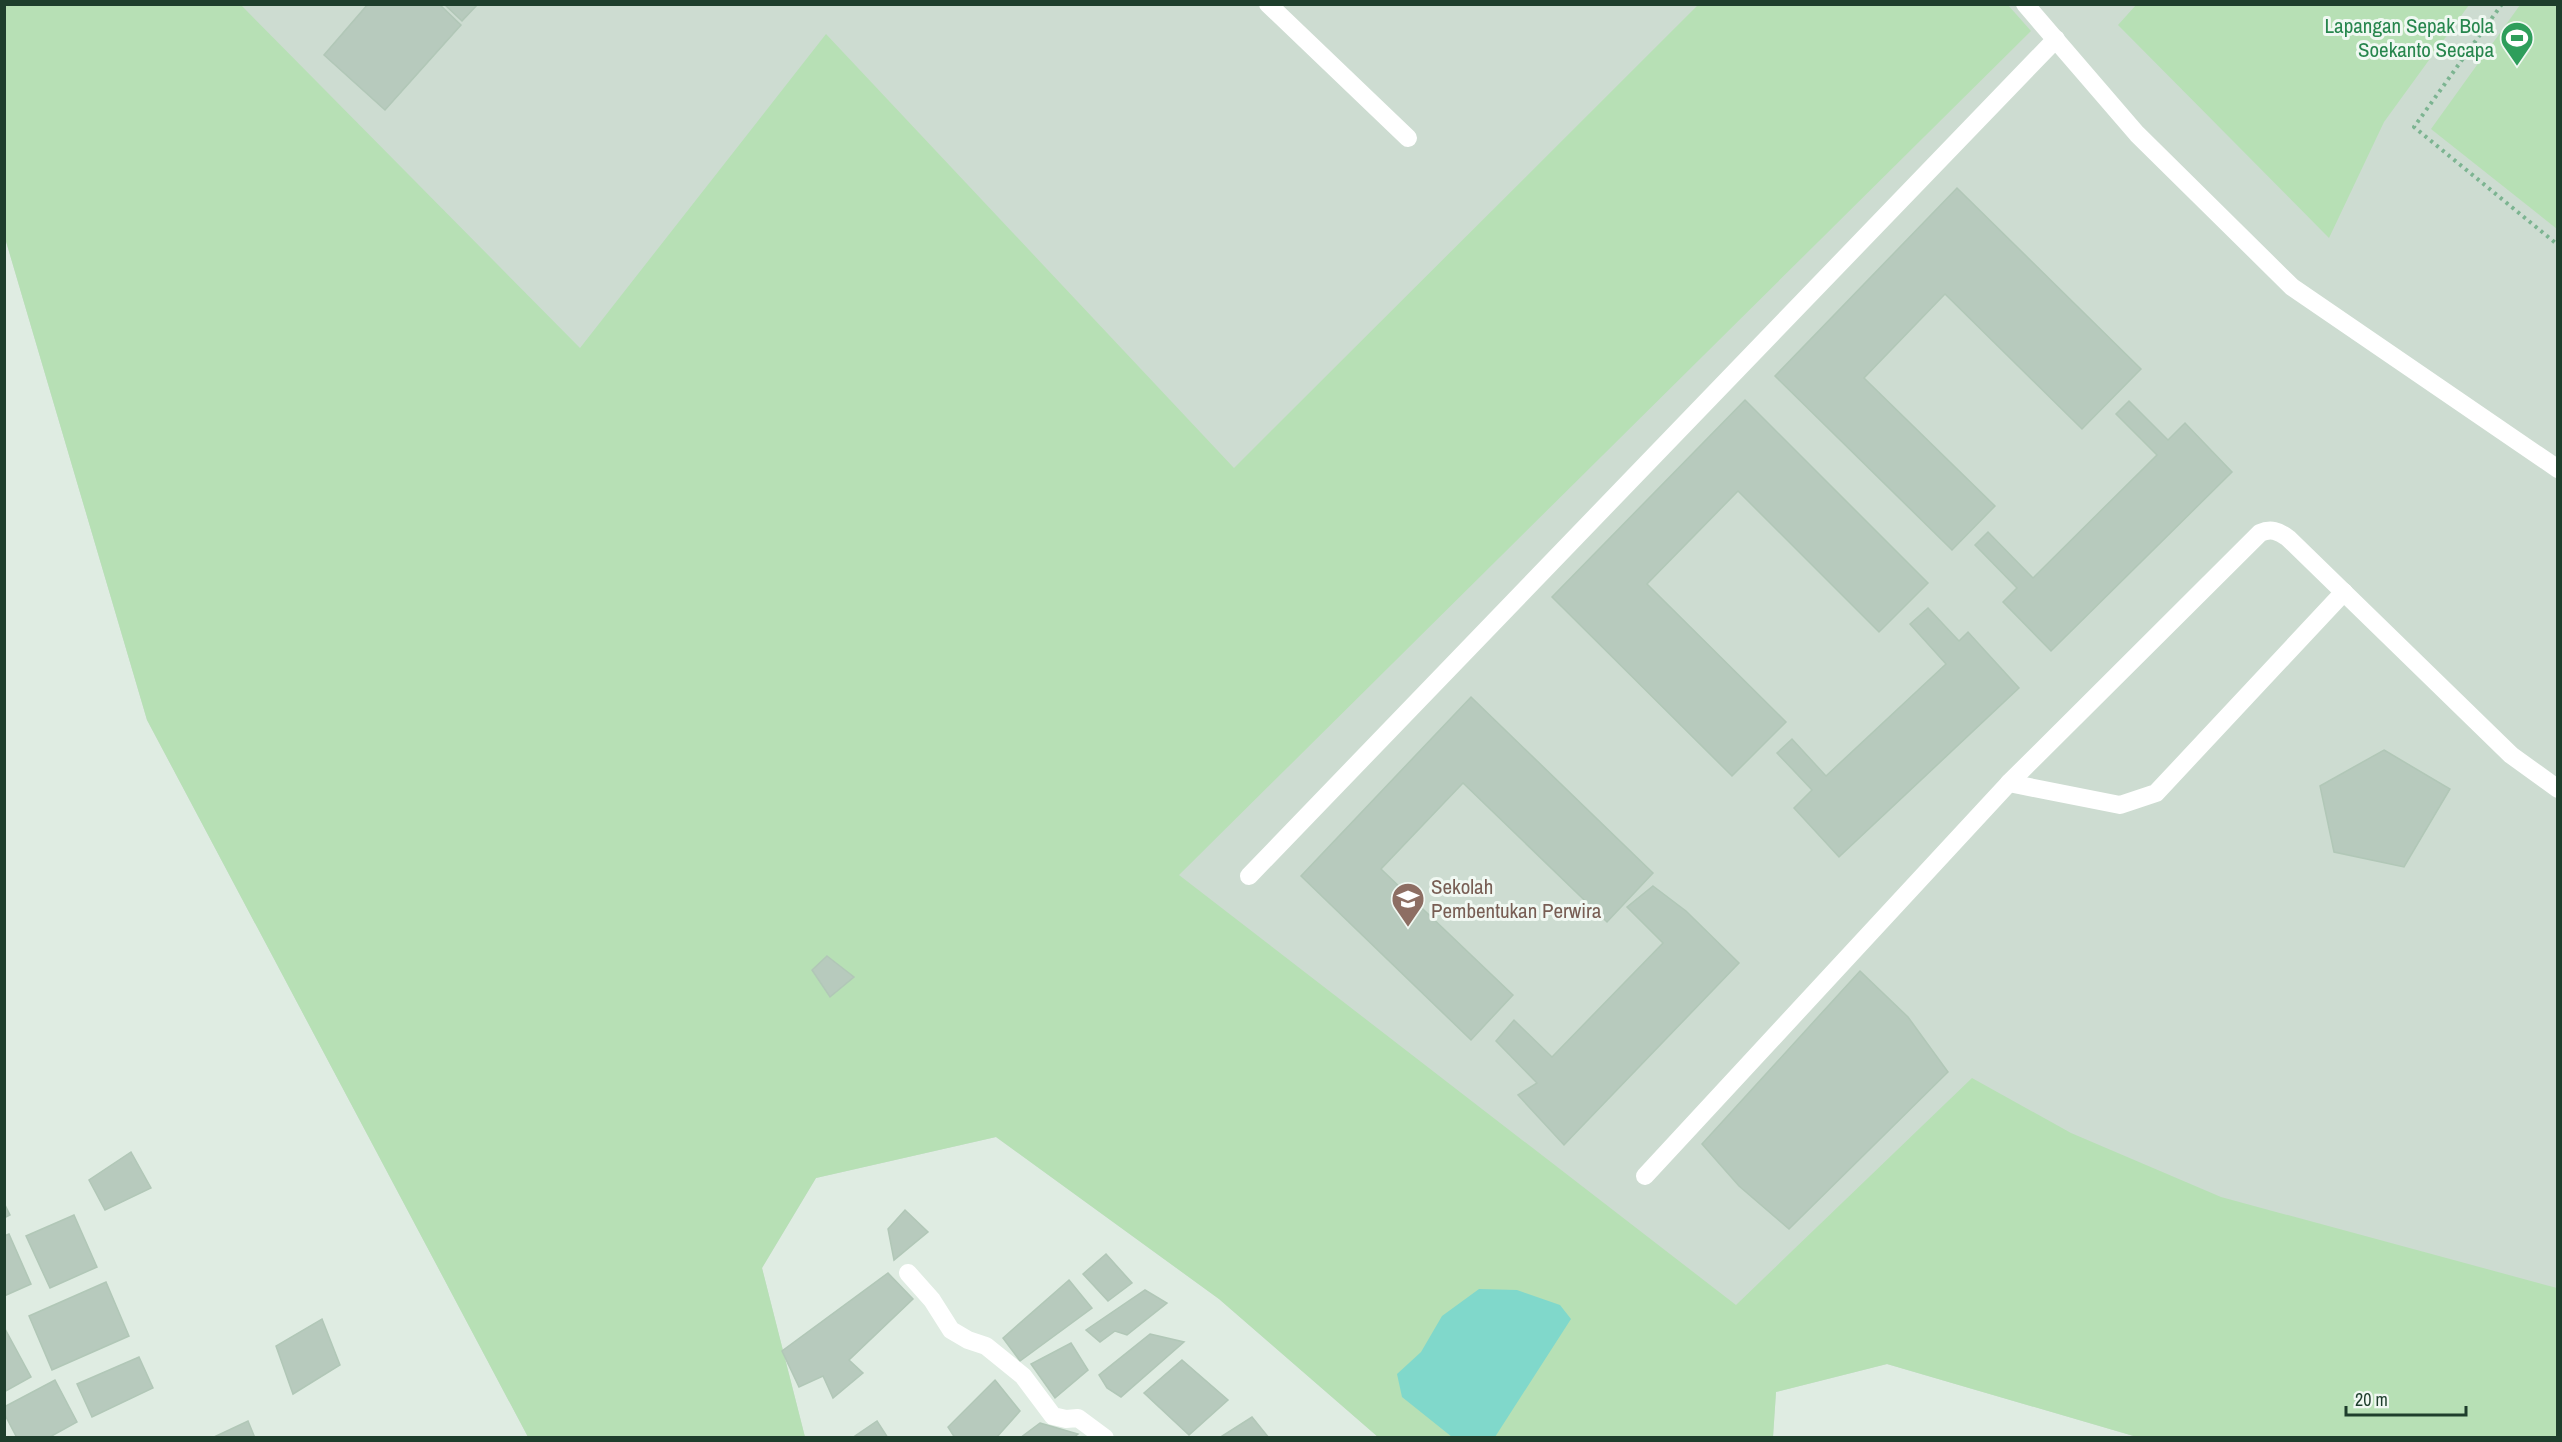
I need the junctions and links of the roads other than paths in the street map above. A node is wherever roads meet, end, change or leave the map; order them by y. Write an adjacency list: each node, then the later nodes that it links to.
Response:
1 (1268, 4): 4 (street)
2 (2025, 4): 3 (street)
3 (2056, 39): 5 (street); 9 (street)
4 (1408, 138)
5 (2558, 469)
6 (2344, 592): 7 (street); 7 (street); 8 (street)
7 (2009, 783): 10 (street)
8 (2558, 789)
9 (1249, 876)
10 (1645, 1176)
11 (908, 1273): 12 (street)
12 (1105, 1437)

